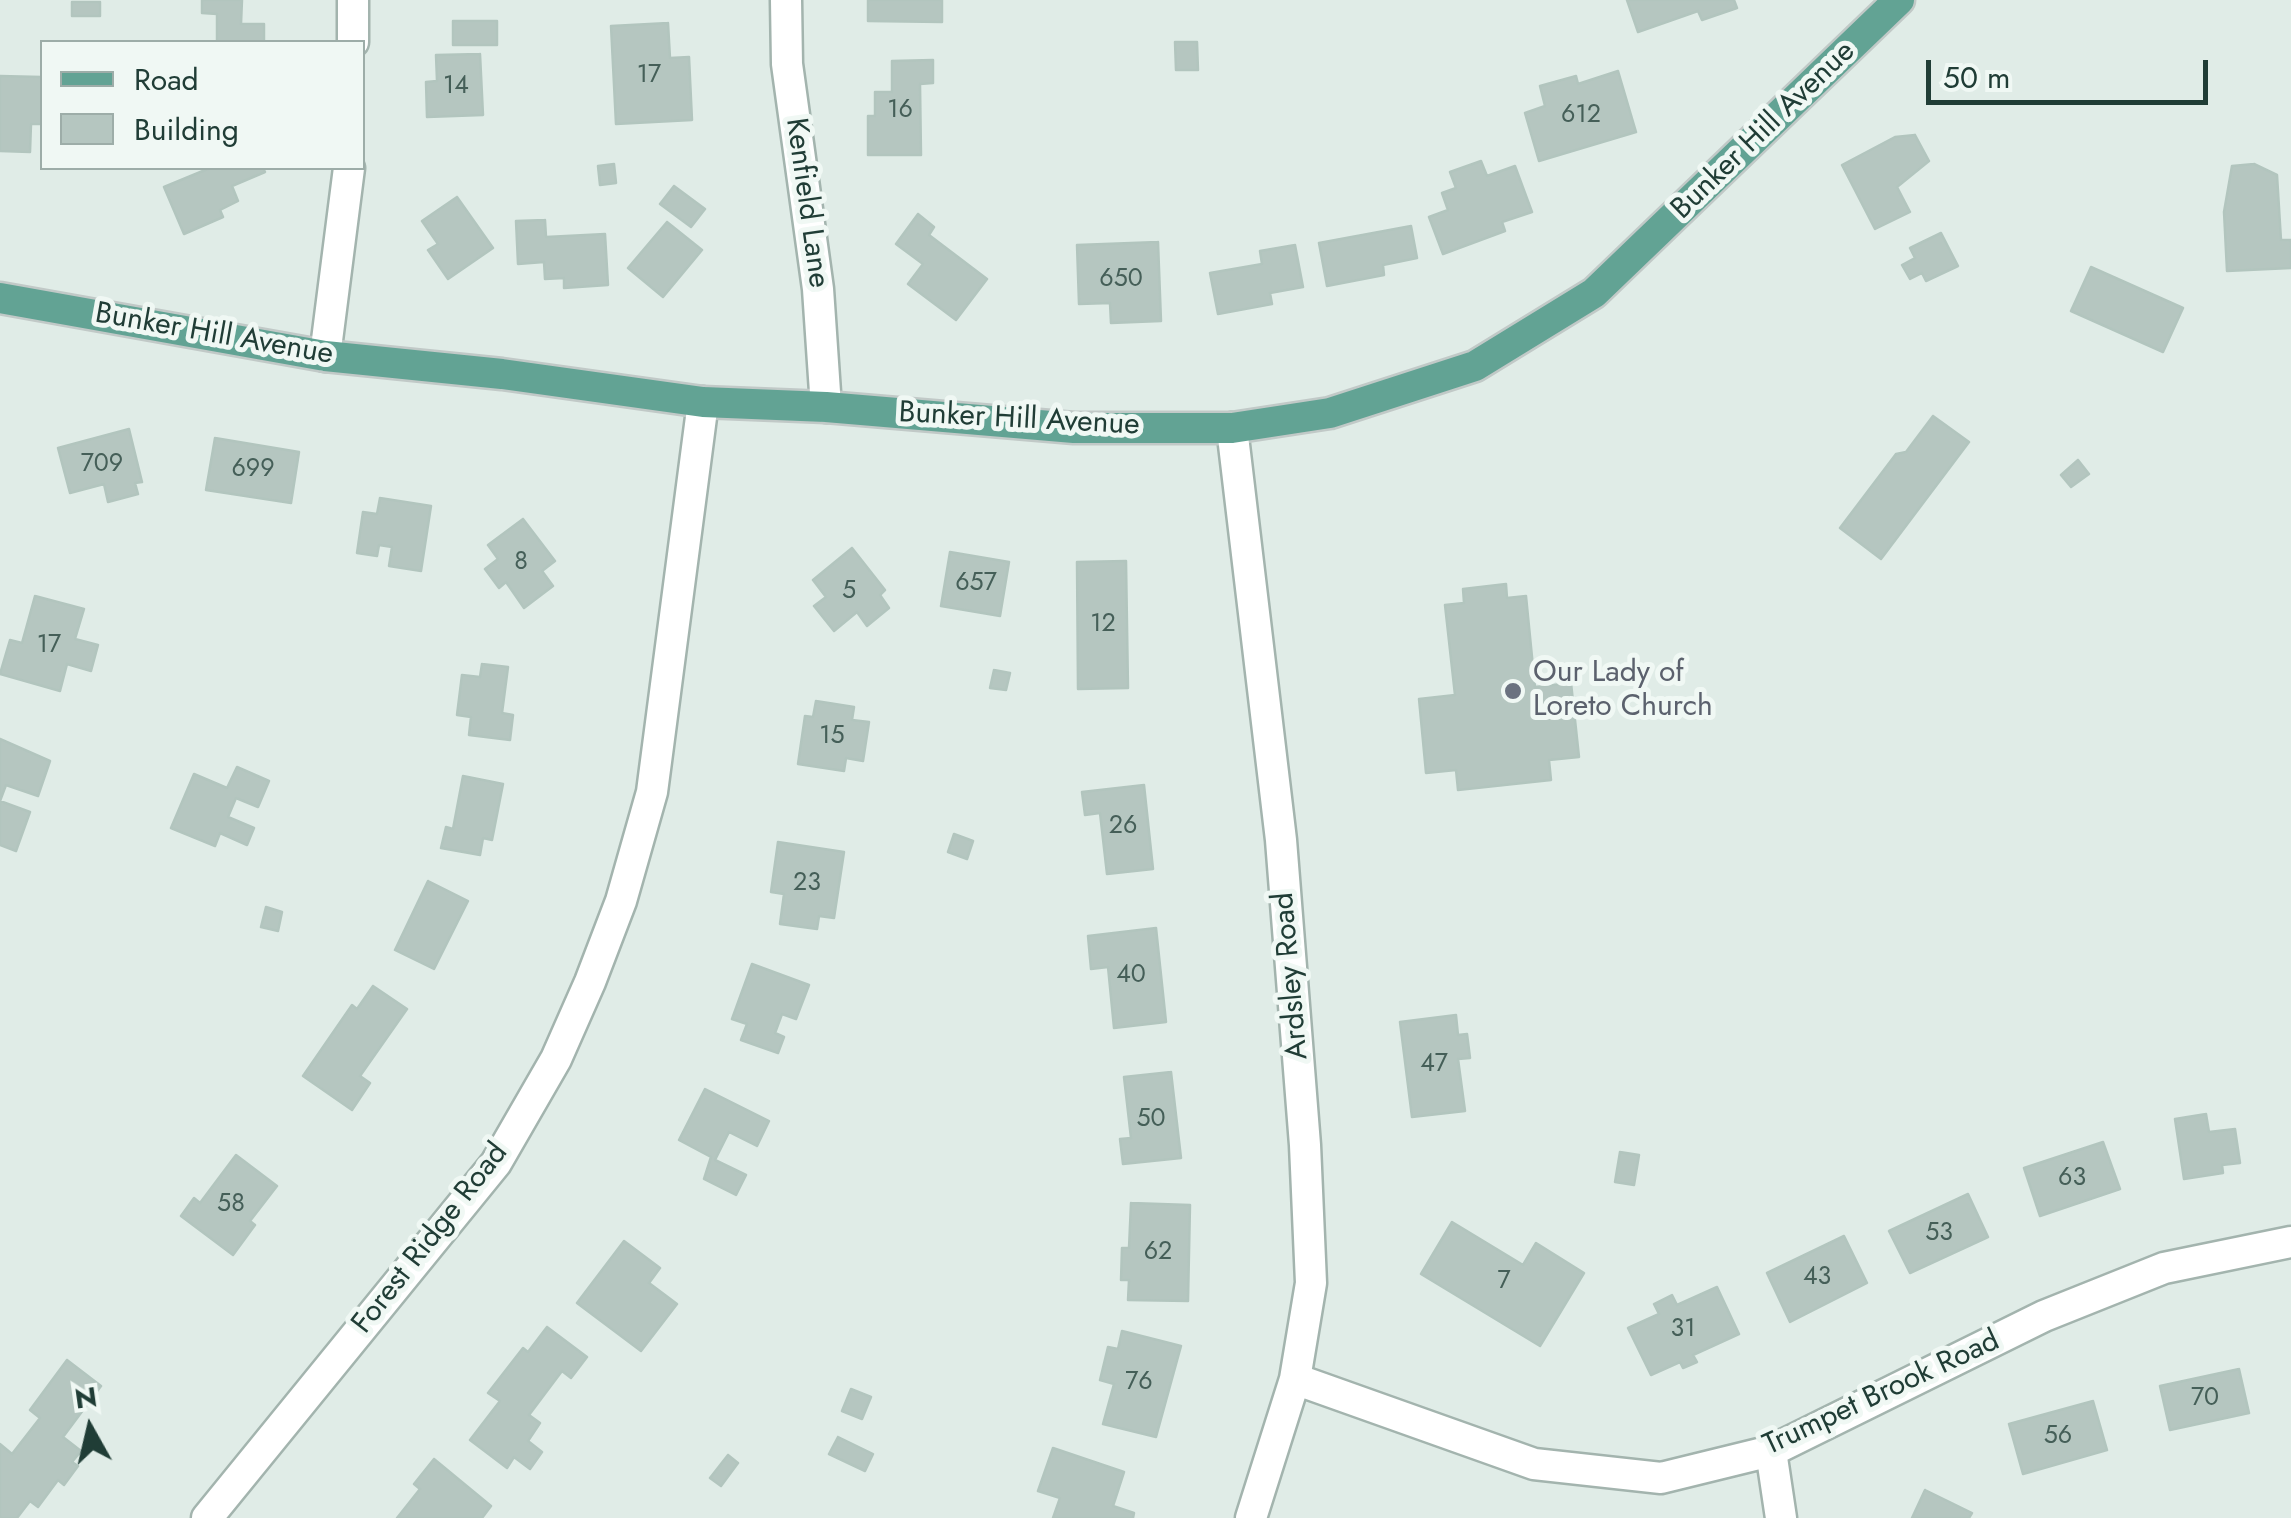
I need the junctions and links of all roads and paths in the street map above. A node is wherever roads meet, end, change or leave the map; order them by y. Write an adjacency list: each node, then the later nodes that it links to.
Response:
1 (353, 0): 4 (street)
2 (786, 0): 9 (street, Kenfield Lane)
3 (1899, 0): 10 (main road, Bunker Hill Avenue)
4 (353, 40)
5 (349, 170): 7 (street)
6 (0, 298): 7 (main road, Bunker Hill Avenue)
7 (324, 356): 8 (main road, Bunker Hill Avenue)
8 (703, 402): 9 (main road, Bunker Hill Avenue); 14 (street, Forest Ridge Road)
9 (826, 407): 10 (main road, Bunker Hill Avenue)
10 (1232, 428): 12 (street, Ardsley Road)
11 (2291, 1242): 13 (street, Trumpet Brook Road)
12 (1296, 1379): 13 (street, Trumpet Brook Road); 15 (street, Ardsley Road)
13 (1770, 1451): 16 (street)
14 (207, 1518)
15 (1252, 1518)
16 (1781, 1518)

